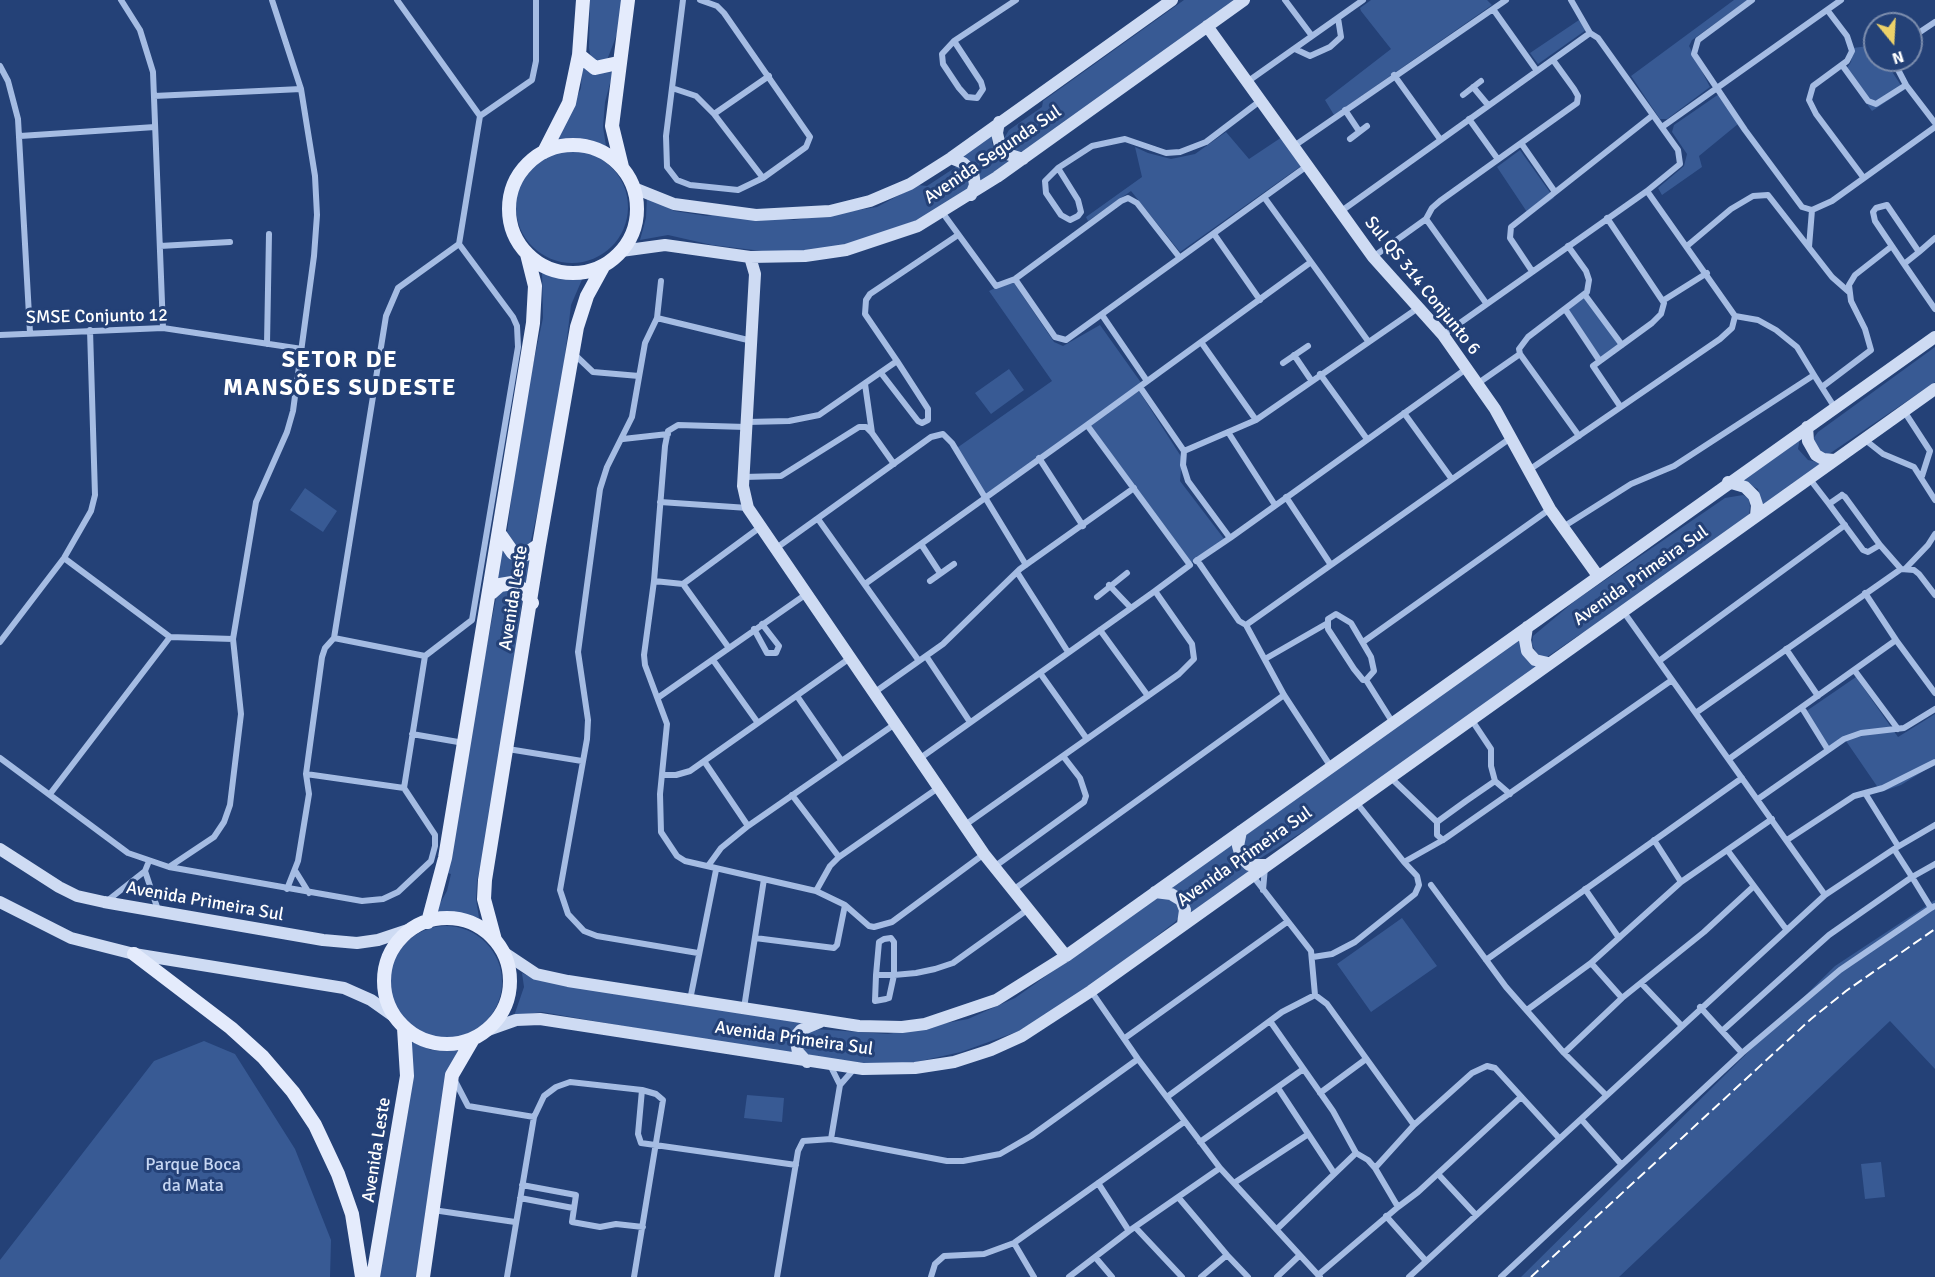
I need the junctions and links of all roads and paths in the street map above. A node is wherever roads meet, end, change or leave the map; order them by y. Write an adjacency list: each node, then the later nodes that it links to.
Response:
1 (120, 0): 43 (street)
2 (272, 0): 40 (street)
3 (397, 0): 49 (street)
4 (536, 0): 49 (street)
5 (583, 0): 26 (main road)
6 (628, 0): 28 (main road)
7 (683, 0): 39 (street)
8 (700, 0): 34 (street)
9 (1016, 0): 24 (street)
10 (1172, 0): 51 (main road, Avenida Segunda Sul)
11 (1245, 0): 21 (main road, Avenida Segunda Sul)
12 (1285, 0): 23 (street)
13 (1363, 0): 20 (street)
14 (1506, 0): 18 (street)
15 (1571, 0): 22 (street)
16 (1752, 0): 41 (street)
17 (1840, 0): 19 (street)
18 (1493, 9): 31 (street); 33 (street)
19 (1828, 11): 29 (street); 41 (street)
20 (1338, 18): 23 (street); 25 (street)
21 (1207, 26): 36 (main road, Sul QS 314 Conjunto 6); 65 (main road, Avenida Segunda Sul)
22 (1590, 33): 27 (street); 48 (street)
23 (1312, 36): 25 (street)
24 (954, 41): 24 (street)
25 (1295, 49): 36 (street)
26 (579, 55): 28 (main road); 62 (main road)
27 (1553, 60): 31 (street); 60 (street)
28 (618, 63): 68 (main road)
29 (1842, 65): 37 (street); 69 (street)
30 (0, 66): 57 (street)
31 (1537, 71): 45 (street)
32 (1899, 72): 37 (street)
33 (1394, 75): 46 (street); 59 (street)
34 (769, 76): 47 (street); 70 (street)
35 (1481, 81): 38 (street)
36 (1247, 82): 44 (main road, Sul QS 314 Conjunto 6)
37 (1906, 85): 52 (street)
38 (1473, 87): 42 (street); 45 (street)
39 (672, 88): 47 (street); 70 (street)
40 (301, 89): 43 (street); 132 (street)
41 (1716, 89): 55 (street); 76 (street)
42 (1463, 95)
43 (154, 96): 54 (street)
44 (1260, 101): 61 (main road, Sul QS 314 Conjunto 6); 67 (street)
45 (1488, 105): 50 (street)
46 (1345, 110): 56 (street); 61 (street)
47 (714, 114): 70 (street)
48 (1653, 115): 55 (street); 73 (street)
49 (480, 116): 88 (street)
50 (1468, 119): 59 (street); 64 (street)
51 (999, 122): 63 (main road, Avenida Segunda Sul); 65 (main road)
52 (1935, 125): 69 (street)
53 (1367, 126): 56 (street)
54 (155, 127): 57 (street); 89 (street)
55 (1662, 128): 72 (street)
56 (1359, 131): 58 (street)
57 (20, 136): 122 (street)
58 (1350, 139)
59 (1440, 139): 78 (street)
60 (1521, 143): 64 (street); 73 (street)
61 (1293, 146): 66 (main road, Sul QS 314 Conjunto 6)
62 (544, 152): 68 (main road); 96 (main road)
63 (951, 158): 71 (main road, Avenida Segunda Sul); 74 (main road)
64 (1497, 158): 81 (street)
65 (1023, 159): 74 (main road, Avenida Segunda Sul)
66 (1307, 166): 75 (street); 78 (main road, Sul QS 314 Conjunto 6)
67 (1058, 168): 79 (street); 79 (street)
68 (623, 169): 71 (main road)
69 (1863, 177): 76 (street)
70 (763, 178)
71 (634, 188): 94 (main road)
72 (1647, 190): 80 (street); 91 (street)
73 (1555, 192): 104 (street)
74 (971, 195): 77 (main road, Avenida Segunda Sul)
75 (1264, 197): 84 (street); 101 (street)
76 (1812, 210): 93 (street)
77 (942, 212): 85 (street); 98 (main road, Avenida Segunda Sul)
78 (1340, 213): 99 (main road, Sul QS 314 Conjunto 6)
79 (1078, 216): 82 (street)
80 (1607, 218): 90 (street); 112 (street)
81 (1426, 219): 99 (street); 113 (street)
82 (1086, 226): 100 (street); 107 (street)
83 (270, 234): 129 (street)
84 (1214, 234): 100 (street); 111 (street)
85 (958, 236): 107 (street); 137 (street)
86 (1935, 238): 95 (street)
87 (230, 242): 89 (street)
88 (459, 244): 231 (street); 239 (street)
89 (160, 246): 120 (street)
90 (1568, 246): 104 (street); 110 (street)
91 (1687, 246): 93 (street); 105 (street)
92 (1892, 246): 95 (street); 102 (street); 109 (street)
93 (1809, 247): 109 (street)
94 (621, 251): 97 (main road, Avenida Segunda Sul); 103 (main road)
95 (1919, 252): 102 (street)
96 (527, 254): 103 (main road); 192 (main road, Avenida Leste)
97 (750, 256): 98 (main road, Avenida Segunda Sul); 106 (main road)
98 (767, 257): 106 (main road)
99 (1373, 257): 114 (main road, Sul QS 314 Conjunto 6)
100 (1180, 258): 117 (street)
101 (1311, 262): 111 (street); 127 (street)
102 (1904, 264): 116 (street)
103 (604, 265): 133 (main road, Avenida Leste)
104 (1532, 271): 113 (street)
105 (1707, 273): 112 (street); 118 (street)
106 (755, 274): 126 (main road)
107 (1015, 279): 117 (street)
108 (661, 280): 119 (street)
109 (1849, 292): 149 (street)
110 (1585, 295): 115 (street); 130 (street)
111 (1260, 300): 128 (street)
112 (1664, 300): 130 (street)
113 (1485, 303): 124 (street)
114 (1419, 307): 124 (main road, Sul QS 314 Conjunto 6); 127 (street)
115 (1565, 309): 134 (street); 136 (street)
116 (1935, 309)
117 (1102, 315): 145 (street)
118 (1735, 316): 143 (street); 151 (street)
119 (657, 318): 126 (street); 142 (street)
120 (163, 328): 121 (street, SMSE Conjunto 12); 129 (street, SMSE Conjunto 12)
121 (90, 330): 122 (street, SMSE Conjunto 12); 199 (street)
122 (30, 333): 123 (street, SMSE Conjunto 12)
123 (0, 334)
124 (1443, 335): 139 (main road, Sul QS 314 Conjunto 6)
125 (1935, 337): 152 (main road, Avenida Primeira Sul)
126 (752, 341): 156 (main road)
127 (1368, 341): 141 (street)
128 (1201, 342): 145 (street); 155 (street)
129 (267, 344): 132 (street, SMSE Conjunto 12)
130 (1622, 345): 136 (street)
131 (1308, 346): 135 (street)
132 (302, 349): 232 (street)
133 (573, 352): 142 (street); 196 (main road, Avenida Leste)
134 (1520, 354): 147 (street); 162 (street)
135 (1294, 355): 138 (street); 144 (street)
136 (1599, 360): 151 (street)
137 (897, 361): 140 (street); 140 (street)
138 (1283, 363)
139 (1466, 369): 147 (main road, Sul QS 314 Conjunto 6); 154 (street)
140 (881, 373): 146 (street)
141 (1320, 374): 144 (street); 164 (street)
142 (639, 375): 165 (street)
143 (1814, 375): 149 (street); 190 (street)
144 (1311, 380): 155 (street)
145 (1147, 381): 148 (street)
146 (864, 384): 156 (street); 160 (street)
147 (1477, 384): 163 (main road, Sul QS 314 Conjunto 6)
148 (1140, 387): 157 (street); 167 (street)
149 (1822, 387): 152 (street)
150 (1935, 388): 153 (main road, Avenida Primeira Sul)
151 (1620, 406): 162 (street)
152 (1835, 408): 158 (main road, Avenida Primeira Sul)
153 (1904, 411): 166 (main road, Avenida Primeira Sul); 172 (street)
154 (1404, 413): 164 (street); 174 (street)
155 (1256, 420): 159 (street)
156 (747, 425): 161 (street); 173 (main road)
157 (1087, 425): 168 (street); 177 (street)
158 (1808, 427): 169 (main road); 176 (main road, Avenida Primeira Sul)
159 (1228, 432): 167 (street); 183 (street)
160 (872, 433): 170 (street); 173 (street)
161 (668, 434): 165 (street); 181 (street)
162 (1579, 436): 171 (street)
163 (1512, 437): 171 (main road, Sul QS 314 Conjunto 6); 174 (street)
164 (1367, 438): 178 (street)
165 (623, 439): 277 (street)
166 (1864, 440): 169 (main road, Avenida Primeira Sul); 172 (street)
167 (1184, 451): 194 (street)
168 (1039, 458): 179 (street); 189 (street)
169 (1834, 460): 175 (main road, Avenida Primeira Sul)
170 (894, 464): 179 (street); 187 (street)
171 (1529, 470): 185 (main road, Sul QS 314 Conjunto 6)
172 (1922, 476): 180 (street)
173 (744, 477): 184 (main road)
174 (1451, 478): 204 (street)
175 (1809, 478): 182 (street); 186 (main road, Avenida Primeira Sul)
176 (1728, 482): 186 (main road); 209 (main road, Avenida Primeira Sul)
177 (1134, 488): 189 (street); 203 (street)
178 (1286, 497): 183 (street); 204 (street)
179 (984, 498): 195 (street); 202 (street)
180 (1935, 500)
181 (660, 502): 184 (street); 210 (street)
182 (1830, 504): 188 (street); 197 (street)
183 (1275, 506): 194 (street)
184 (748, 508): 191 (main road)
185 (1550, 509): 190 (main road, Sul QS 314 Conjunto 6); 235 (street)
186 (1756, 516): 223 (main road, Avenida Primeira Sul)
187 (818, 519): 198 (street); 213 (street)
188 (1845, 525): 197 (street); 245 (street)
189 (1083, 526): 202 (street)
190 (1563, 527): 209 (main road, Sul QS 314 Conjunto 6)
191 (759, 528): 198 (main road); 212 (street)
192 (499, 533): 196 (main road); 216 (main road, Avenida Leste)
193 (1935, 534): 205 (street)
194 (1230, 538): 200 (street)
195 (921, 544): 207 (street); 213 (street)
196 (540, 545): 221 (main road, Avenida Leste)
197 (1880, 545): 205 (street)
198 (775, 549): 218 (main road)
199 (64, 558): 230 (street); 234 (street)
200 (1197, 560): 203 (street); 226 (street)
201 (954, 564): 207 (street)
202 (1026, 565): 206 (street)
203 (1190, 565): 215 (street)
204 (1330, 565): 226 (street)
205 (1904, 568): 217 (street); 219 (street)
206 (1017, 572): 238 (street); 240 (street)
207 (940, 573): 211 (street)
208 (1127, 573): 214 (street)
209 (1598, 576): 227 (main road, Avenida Primeira Sul)
210 (654, 581): 212 (street); 257 (street)
211 (930, 581)
212 (683, 584): 236 (street)
213 (865, 584): 244 (street)
214 (1109, 585): 220 (street); 222 (street)
215 (1155, 591): 222 (street); 255 (street)
216 (491, 593): 221 (main road); 269 (main road, Avenida Leste)
217 (1865, 593): 233 (street); 237 (street)
218 (805, 594): 224 (street); 241 (main road)
219 (1935, 595)
220 (1097, 597)
221 (532, 603): 270 (main road, Avenida Leste)
222 (1131, 608): 229 (street)
223 (1623, 610): 245 (street); 246 (main road, Avenida Primeira Sul)
224 (762, 624): 228 (street); 228 (street)
225 (1326, 624): 235 (street); 242 (street); 249 (street)
226 (1246, 625): 242 (street)
227 (1527, 627): 246 (main road); 264 (main road, Avenida Primeira Sul)
228 (754, 629): 236 (street)
229 (1100, 630): 238 (street); 255 (street)
230 (170, 637): 232 (street); 289 (street)
231 (334, 638): 239 (street); 281 (street)
232 (233, 639): 313 (street)
233 (1896, 640): 247 (street); 251 (street)
234 (0, 642)
235 (1364, 642): 249 (street)
236 (729, 648): 243 (street)
237 (1786, 649): 256 (street); 260 (street)
238 (1068, 652): 248 (street)
239 (424, 656): 267 (street)
240 (926, 656): 244 (street); 263 (street)
241 (851, 658): 252 (main road); 254 (street)
242 (1265, 659): 253 (street)
243 (713, 660): 257 (street); 262 (street)
244 (919, 661): 252 (street)
245 (1659, 661): 250 (street)
246 (1548, 663): 261 (main road, Avenida Primeira Sul)
247 (1855, 671): 256 (street); 266 (street)
248 (1040, 673): 263 (street); 268 (street)
249 (1366, 680): 264 (street)
250 (1672, 680): 260 (street); 290 (street)
251 (1935, 691)
252 (875, 692): 265 (main road)
253 (1284, 695): 280 (street); 326 (street)
254 (796, 696): 262 (street); 276 (street)
255 (1148, 696): 268 (street)
256 (1818, 696): 258 (street)
257 (659, 697): 282 (street)
258 (1802, 708): 271 (street); 275 (street)
259 (1935, 709): 266 (street)
260 (1696, 712): 275 (street)
261 (1471, 719): 283 (main road, Avenida Primeira Sul); 285 (street)
262 (758, 723): 278 (street)
263 (970, 723): 274 (street)
264 (1393, 723): 280 (main road, Avenida Primeira Sul)
265 (896, 724): 274 (main road); 276 (street)
266 (1898, 729): 271 (street)
267 (412, 734): 269 (street); 286 (street)
268 (1087, 739): 272 (street)
269 (464, 743): 338 (main road, Avenida Leste)
270 (508, 749): 277 (street); 345 (main road, Avenida Leste)
271 (1828, 750): 292 (street)
272 (1063, 756): 296 (street); 314 (street)
273 (0, 758): 289 (street)
274 (919, 759): 287 (main road)
275 (1729, 759): 284 (street)
276 (842, 760): 291 (street)
277 (582, 761): 347 (street)
278 (704, 761): 282 (street); 298 (street)
279 (1935, 762): 288 (street)
280 (1331, 767): 299 (main road, Avenida Primeira Sul)
281 (306, 774): 286 (street); 317 (street)
282 (663, 775): 312 (street)
283 (1390, 777): 293 (main road, Avenida Primeira Sul); 295 (street)
284 (1742, 778): 292 (street); 301 (street)
285 (1495, 781): 290 (street); 295 (street)
286 (404, 788): 330 (street)
287 (938, 788): 296 (main road); 307 (street)
288 (1865, 793): 302 (street); 303 (street)
289 (50, 794): 308 (street)
290 (1510, 794): 300 (street)
291 (792, 795): 298 (street); 307 (street)
292 (1758, 799): 294 (street)
293 (1356, 801): 309 (street); 311 (main road, Avenida Primeira Sul)
294 (1772, 819): 302 (street); 305 (street)
295 (1437, 822): 300 (street)
296 (964, 825): 306 (main road)
297 (1935, 825): 303 (street)
298 (748, 826): 312 (street)
299 (1241, 831): 311 (main road); 329 (main road, Avenida Primeira Sul)
300 (1443, 840): 309 (street)
301 (1654, 840): 321 (street); 325 (street)
302 (1787, 840): 331 (street)
303 (1896, 848): 319 (street); 331 (street)
304 (0, 849): 333 (main road, Avenida Primeira Sul)
305 (1728, 850): 321 (street); 323 (street)
306 (984, 854): 314 (main road); 334 (street)
307 (839, 857): 327 (street)
308 (149, 861): 313 (street); 316 (street)
309 (1404, 862): 350 (street)
310 (1935, 864): 319 (street)
311 (1265, 865): 318 (main road, Avenida Primeira Sul); 328 (street)
312 (708, 866): 315 (street)
313 (169, 867): 324 (street)
314 (993, 867): 326 (main road)
315 (716, 870): 320 (street); 347 (street)
316 (145, 871): 333 (street); 337 (street)
317 (296, 872): 324 (street); 330 (street)
318 (1252, 875): 328 (street); 340 (main road, Avenida Primeira Sul)
319 (1912, 877): 335 (street); 369 (street)
320 (764, 879): 327 (street); 343 (street)
321 (1681, 882): 344 (street)
322 (1431, 885): 351 (street)
323 (1754, 886): 342 (street); 355 (street)
324 (287, 889): 330 (street)
325 (1585, 889): 344 (street); 351 (street)
326 (1012, 890): 336 (main road)
327 (816, 891): 334 (street)
328 (1263, 891): 339 (street)
329 (1155, 892): 340 (main road); 349 (main road, Avenida Primeira Sul)
330 (309, 893)
331 (1825, 895): 342 (street)
332 (0, 902): 348 (main road)
333 (104, 902): 337 (main road, Avenida Primeira Sul)
334 (845, 904): 343 (street)
335 (1933, 907): 373 (street)
336 (1027, 910): 349 (main road); 354 (street)
337 (158, 912): 341 (main road, Avenida Primeira Sul)
338 (428, 922): 341 (main road); 345 (main road)
339 (1287, 922): 350 (street); 370 (street)
340 (1183, 924): 356 (main road, Avenida Primeira Sul)
341 (414, 928): 363 (main road)
342 (1786, 929): 360 (street)
343 (755, 938): 361 (street)
344 (1619, 938): 352 (street)
345 (495, 940): 346 (main road)
346 (503, 952): 359 (main road, Avenida Primeira Sul); 368 (main road)
347 (698, 953): 359 (street)
348 (134, 954): 363 (main road); 424 (main road)
349 (1066, 956): 364 (main road, Avenida Primeira Sul)
350 (1313, 957): 357 (street)
351 (1486, 960): 362 (street)
352 (1591, 963): 358 (street); 362 (street)
353 (876, 975): 354 (street); 354 (street); 354 (street)
354 (894, 975)
355 (1641, 983): 358 (street); 366 (street)
356 (1091, 991): 370 (street); 378 (main road, Avenida Primeira Sul)
357 (1316, 995): 365 (street); 375 (street)
358 (1622, 999): 372 (street)
359 (690, 1000): 361 (main road, Avenida Primeira Sul)
360 (1700, 1007): 366 (street); 369 (street)
361 (744, 1008): 364 (main road, Avenida Primeira Sul)
362 (1527, 1010): 372 (street)
363 (394, 1017): 367 (main road)
364 (822, 1021): 376 (main road)
365 (1270, 1022): 379 (street); 386 (street)
366 (1681, 1025): 385 (street)
367 (404, 1028): 371 (main road); 425 (main road, Avenida Leste)
368 (485, 1031): 371 (main road); 376 (main road, Avenida Primeira Sul)
369 (1722, 1031): 373 (street)
370 (1125, 1038): 374 (street)
371 (472, 1039): 380 (main road)
372 (1564, 1053): 385 (street)
373 (1742, 1053): 398 (street)
374 (1138, 1059): 386 (street); 394 (street)
375 (1366, 1059): 384 (street); 391 (street)
376 (807, 1062): 377 (main road, Avenida Primeira Sul)
377 (830, 1065): 378 (main road, Avenida Primeira Sul); 381 (street)
378 (855, 1068): 381 (street)
379 (1302, 1070): 382 (street); 384 (street)
380 (452, 1075): 388 (street); 411 (main road)
381 (840, 1085): 394 (street)
382 (1278, 1088): 392 (street); 395 (street)
383 (642, 1090): 388 (street); 396 (street); 396 (street)
384 (1320, 1093): 397 (street)
385 (1606, 1095): 389 (street)
386 (1167, 1097): 390 (street)
387 (1521, 1097): 391 (street); 393 (street); 403 (street)
388 (534, 1117): 406 (street)
389 (1581, 1119): 393 (street); 398 (street)
390 (1184, 1122): 395 (street); 404 (street)
391 (1414, 1125): 401 (street)
392 (1307, 1135): 402 (street); 405 (street)
393 (1559, 1138): 412 (street)
394 (831, 1139): 399 (street)
395 (1200, 1142): 400 (street)
396 (656, 1146): 399 (street); 415 (street)
397 (1356, 1153): 401 (street); 402 (street)
398 (1621, 1164): 439 (street)
399 (796, 1165): 429 (street)
400 (1220, 1168): 405 (street); 407 (street)
401 (1375, 1168): 409 (street)
402 (1334, 1173): 417 (street)
403 (1438, 1173): 409 (street); 412 (street)
404 (1098, 1183): 416 (street); 418 (street)
405 (1234, 1183): 417 (street)
406 (522, 1185): 408 (street); 410 (street)
407 (1178, 1197): 416 (street); 419 (street)
408 (520, 1198): 410 (street); 414 (street)
409 (1398, 1207): 413 (street)
410 (573, 1208): 415 (street)
411 (433, 1210): 414 (street); 426 (main road)
412 (1476, 1215): 422 (street)
413 (1386, 1216): 422 (street); 423 (street)
414 (515, 1222): 427 (street)
415 (643, 1227): 428 (street)
416 (1132, 1229): 421 (street); 434 (street)
417 (1277, 1229): 420 (street)
418 (1014, 1243): 430 (street); 431 (street)
419 (1227, 1255): 435 (street); 436 (street)
420 (1299, 1256): 423 (street); 437 (street)
421 (1095, 1257): 432 (street); 433 (street)
422 (1426, 1261): 438 (street)
423 (1319, 1276)
424 (362, 1277)
425 (373, 1277)
426 (423, 1277)
427 (507, 1277)
428 (634, 1277)
429 (777, 1277)
430 (931, 1277)
431 (1034, 1277)
432 (1069, 1277)
433 (1112, 1277)
434 (1182, 1277)
435 (1201, 1277)
436 (1248, 1277)
437 (1277, 1277)
438 (1409, 1277)
439 (1501, 1277)

